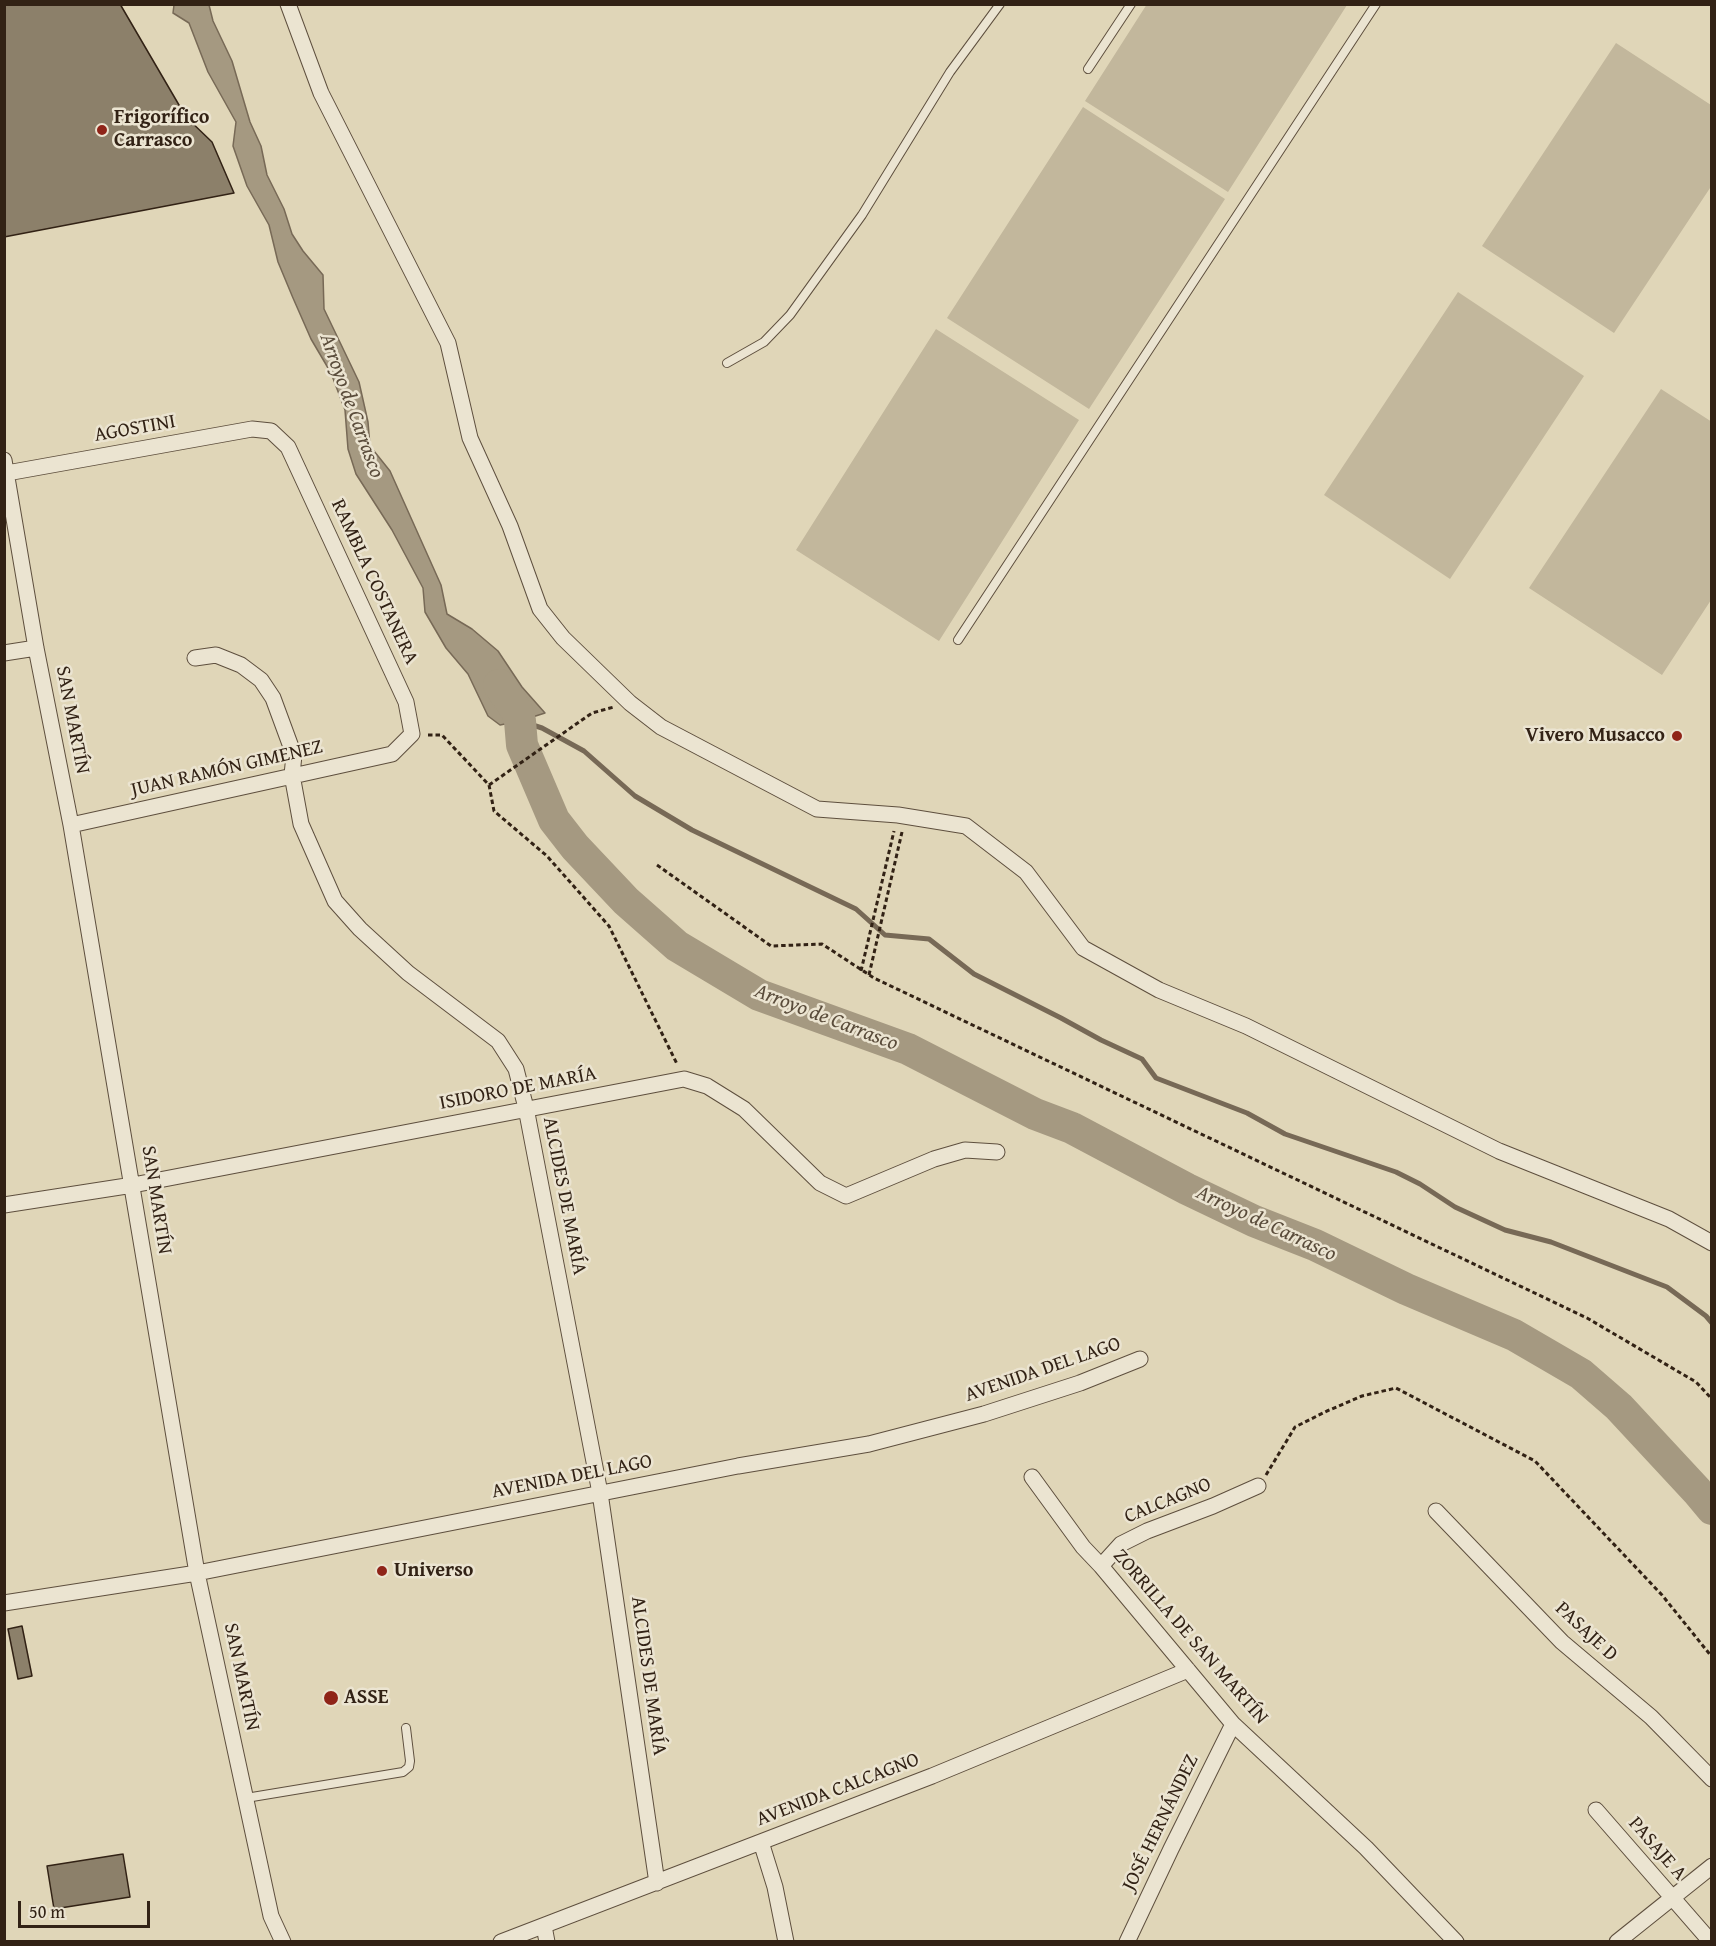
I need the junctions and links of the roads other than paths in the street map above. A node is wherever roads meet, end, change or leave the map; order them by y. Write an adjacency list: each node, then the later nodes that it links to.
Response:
1 (288, 4): 20 (street)
2 (1000, 4): 6 (lane)
3 (1131, 4): 5 (lane)
4 (1376, 4): 9 (lane)
5 (1088, 69)
6 (727, 363)
7 (271, 431): 8 (street, AGOSTINI); 13 (street, RAMBLA COSTANERA)
8 (6, 467): 10 (street, SAN MARTÍN)
9 (958, 640)
10 (36, 648): 11 (street); 15 (street, SAN MARTÍN)
11 (4, 653)
12 (195, 658): 14 (street, ALCIDES DE MARÍA)
13 (392, 754): 14 (street, JUAN RAMÓN GIMENEZ)
14 (292, 776): 15 (street, JUAN RAMÓN GIMENEZ); 16 (street, ALCIDES DE MARÍA)
15 (71, 825): 18 (street, SAN MARTÍN)
16 (526, 1108): 17 (street, ISIDORO DE MARÍA); 18 (street, ISIDORO DE MARÍA); 24 (street, ALCIDES DE MARÍA)
17 (997, 1152)
18 (133, 1185): 19 (street, ISIDORO DE MARÍA); 27 (street, SAN MARTÍN)
19 (4, 1205)
20 (1712, 1243)
21 (1140, 1359): 24 (street, AVENIDA DEL LAGO)
22 (1032, 1477): 26 (street, ZORRILLA DE SAN MARTÍN)
23 (1258, 1486): 26 (street, CALCAGNO)
24 (600, 1493): 27 (street, AVENIDA DEL LAGO); 37 (street, ALCIDES DE MARÍA)
25 (1436, 1511): 32 (street, PASAJE D)
26 (1101, 1566): 29 (street, ZORRILLA DE SAN MARTÍN)
27 (197, 1574): 28 (street, AVENIDA DEL LAGO); 33 (street, SAN MARTÍN)
28 (4, 1603)
29 (1188, 1670): 30 (street, ZORRILLA DE SAN MARTÍN); 35 (street, AVENIDA CALCAGNO)
30 (1233, 1724): 44 (street, JOSÉ HERNÁNDEZ); 45 (street, ZORRILLA DE SAN MARTÍN)
31 (406, 1728): 33 (lane)
32 (1712, 1779)
33 (246, 1798): 40 (street, SAN MARTÍN)
34 (1596, 1810): 38 (street, PASAJE A)
35 (761, 1842): 37 (street, AVENIDA CALCAGNO); 43 (street)
36 (1712, 1866): 38 (street)
37 (657, 1883): 39 (street, AVENIDA CALCAGNO)
38 (1671, 1898): 46 (street); 47 (street, PASAJE A)
39 (544, 1926): 41 (street, AVENIDA CALCAGNO); 42 (street)
40 (283, 1941)
41 (501, 1941)
42 (547, 1941)
43 (786, 1941)
44 (1127, 1941)
45 (1456, 1941)
46 (1617, 1941)
47 (1711, 1941)

